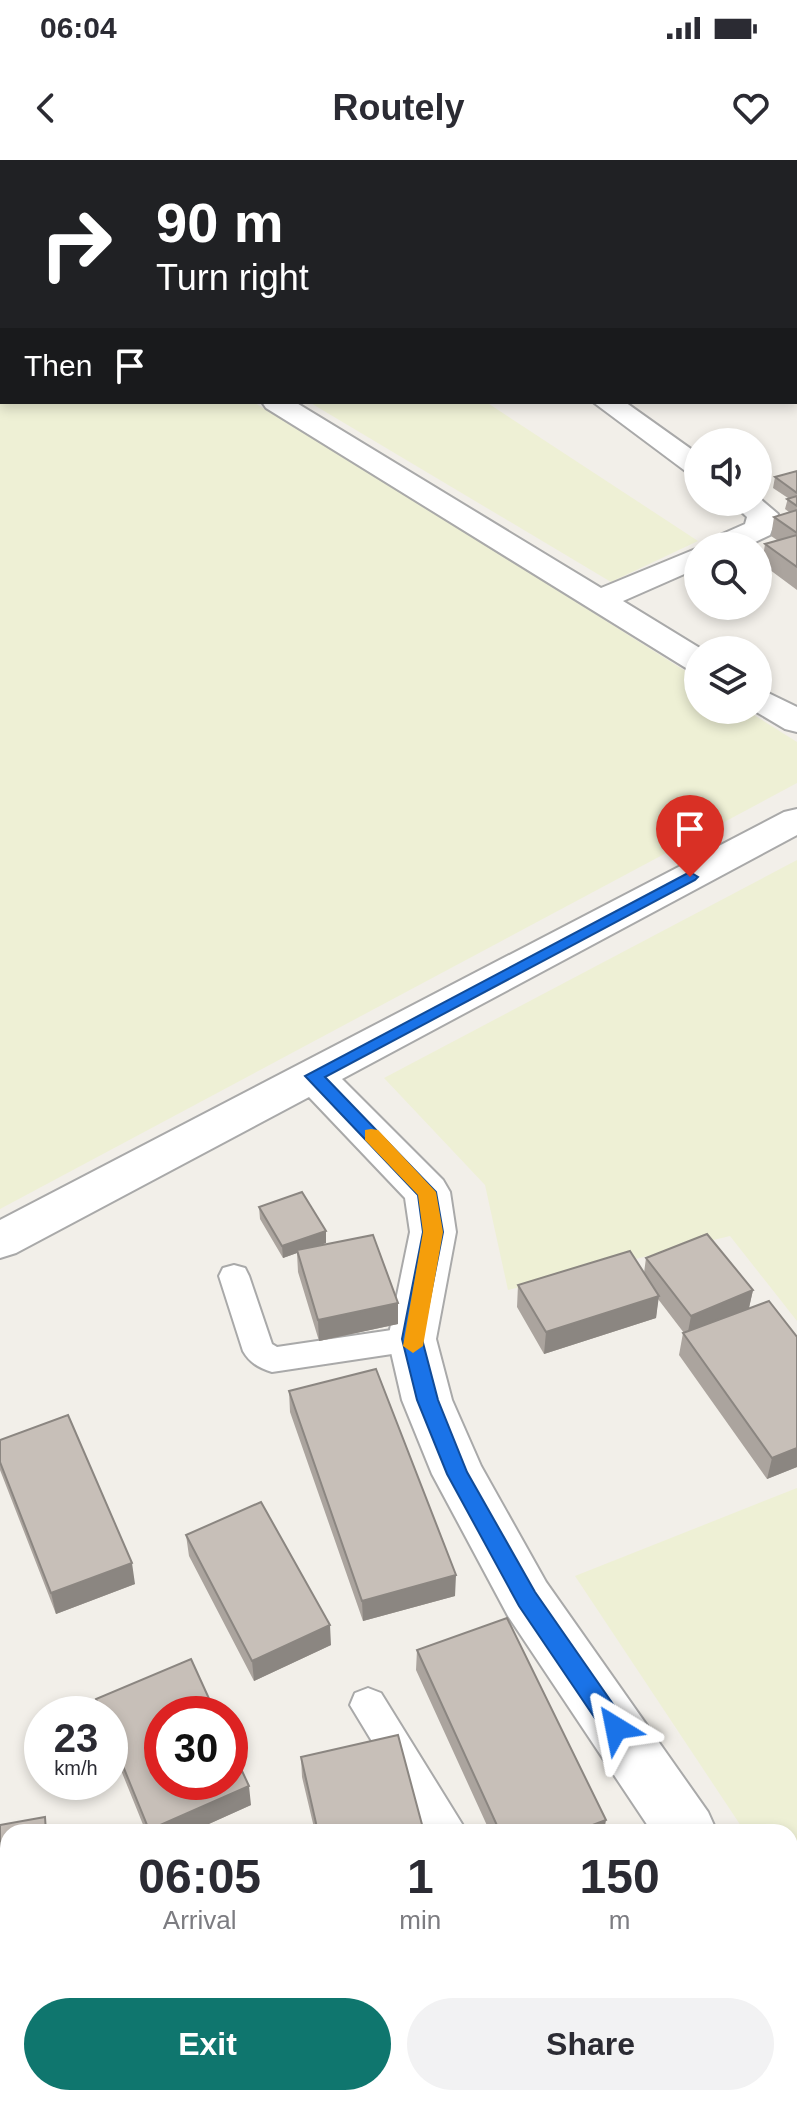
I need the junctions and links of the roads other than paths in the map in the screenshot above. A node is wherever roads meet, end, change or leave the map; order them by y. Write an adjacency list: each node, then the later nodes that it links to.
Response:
1 (279, 404): 7 (street)
2 (610, 404): 3 (street)
3 (684, 457)
4 (762, 516): 5 (street)
5 (752, 532)
6 (684, 563): 7 (street)
7 (600, 600): 8 (street)
8 (684, 652)
9 (772, 707): 10 (street)
10 (797, 722)
11 (797, 820): 12 (street)
12 (314, 1076): 13 (street); 15 (street)
13 (0, 1241)
14 (234, 1276): 15 (lane)
15 (412, 1339): 18 (street)
16 (368, 1705): 17 (lane)
17 (443, 1824)
18 (682, 1824)

